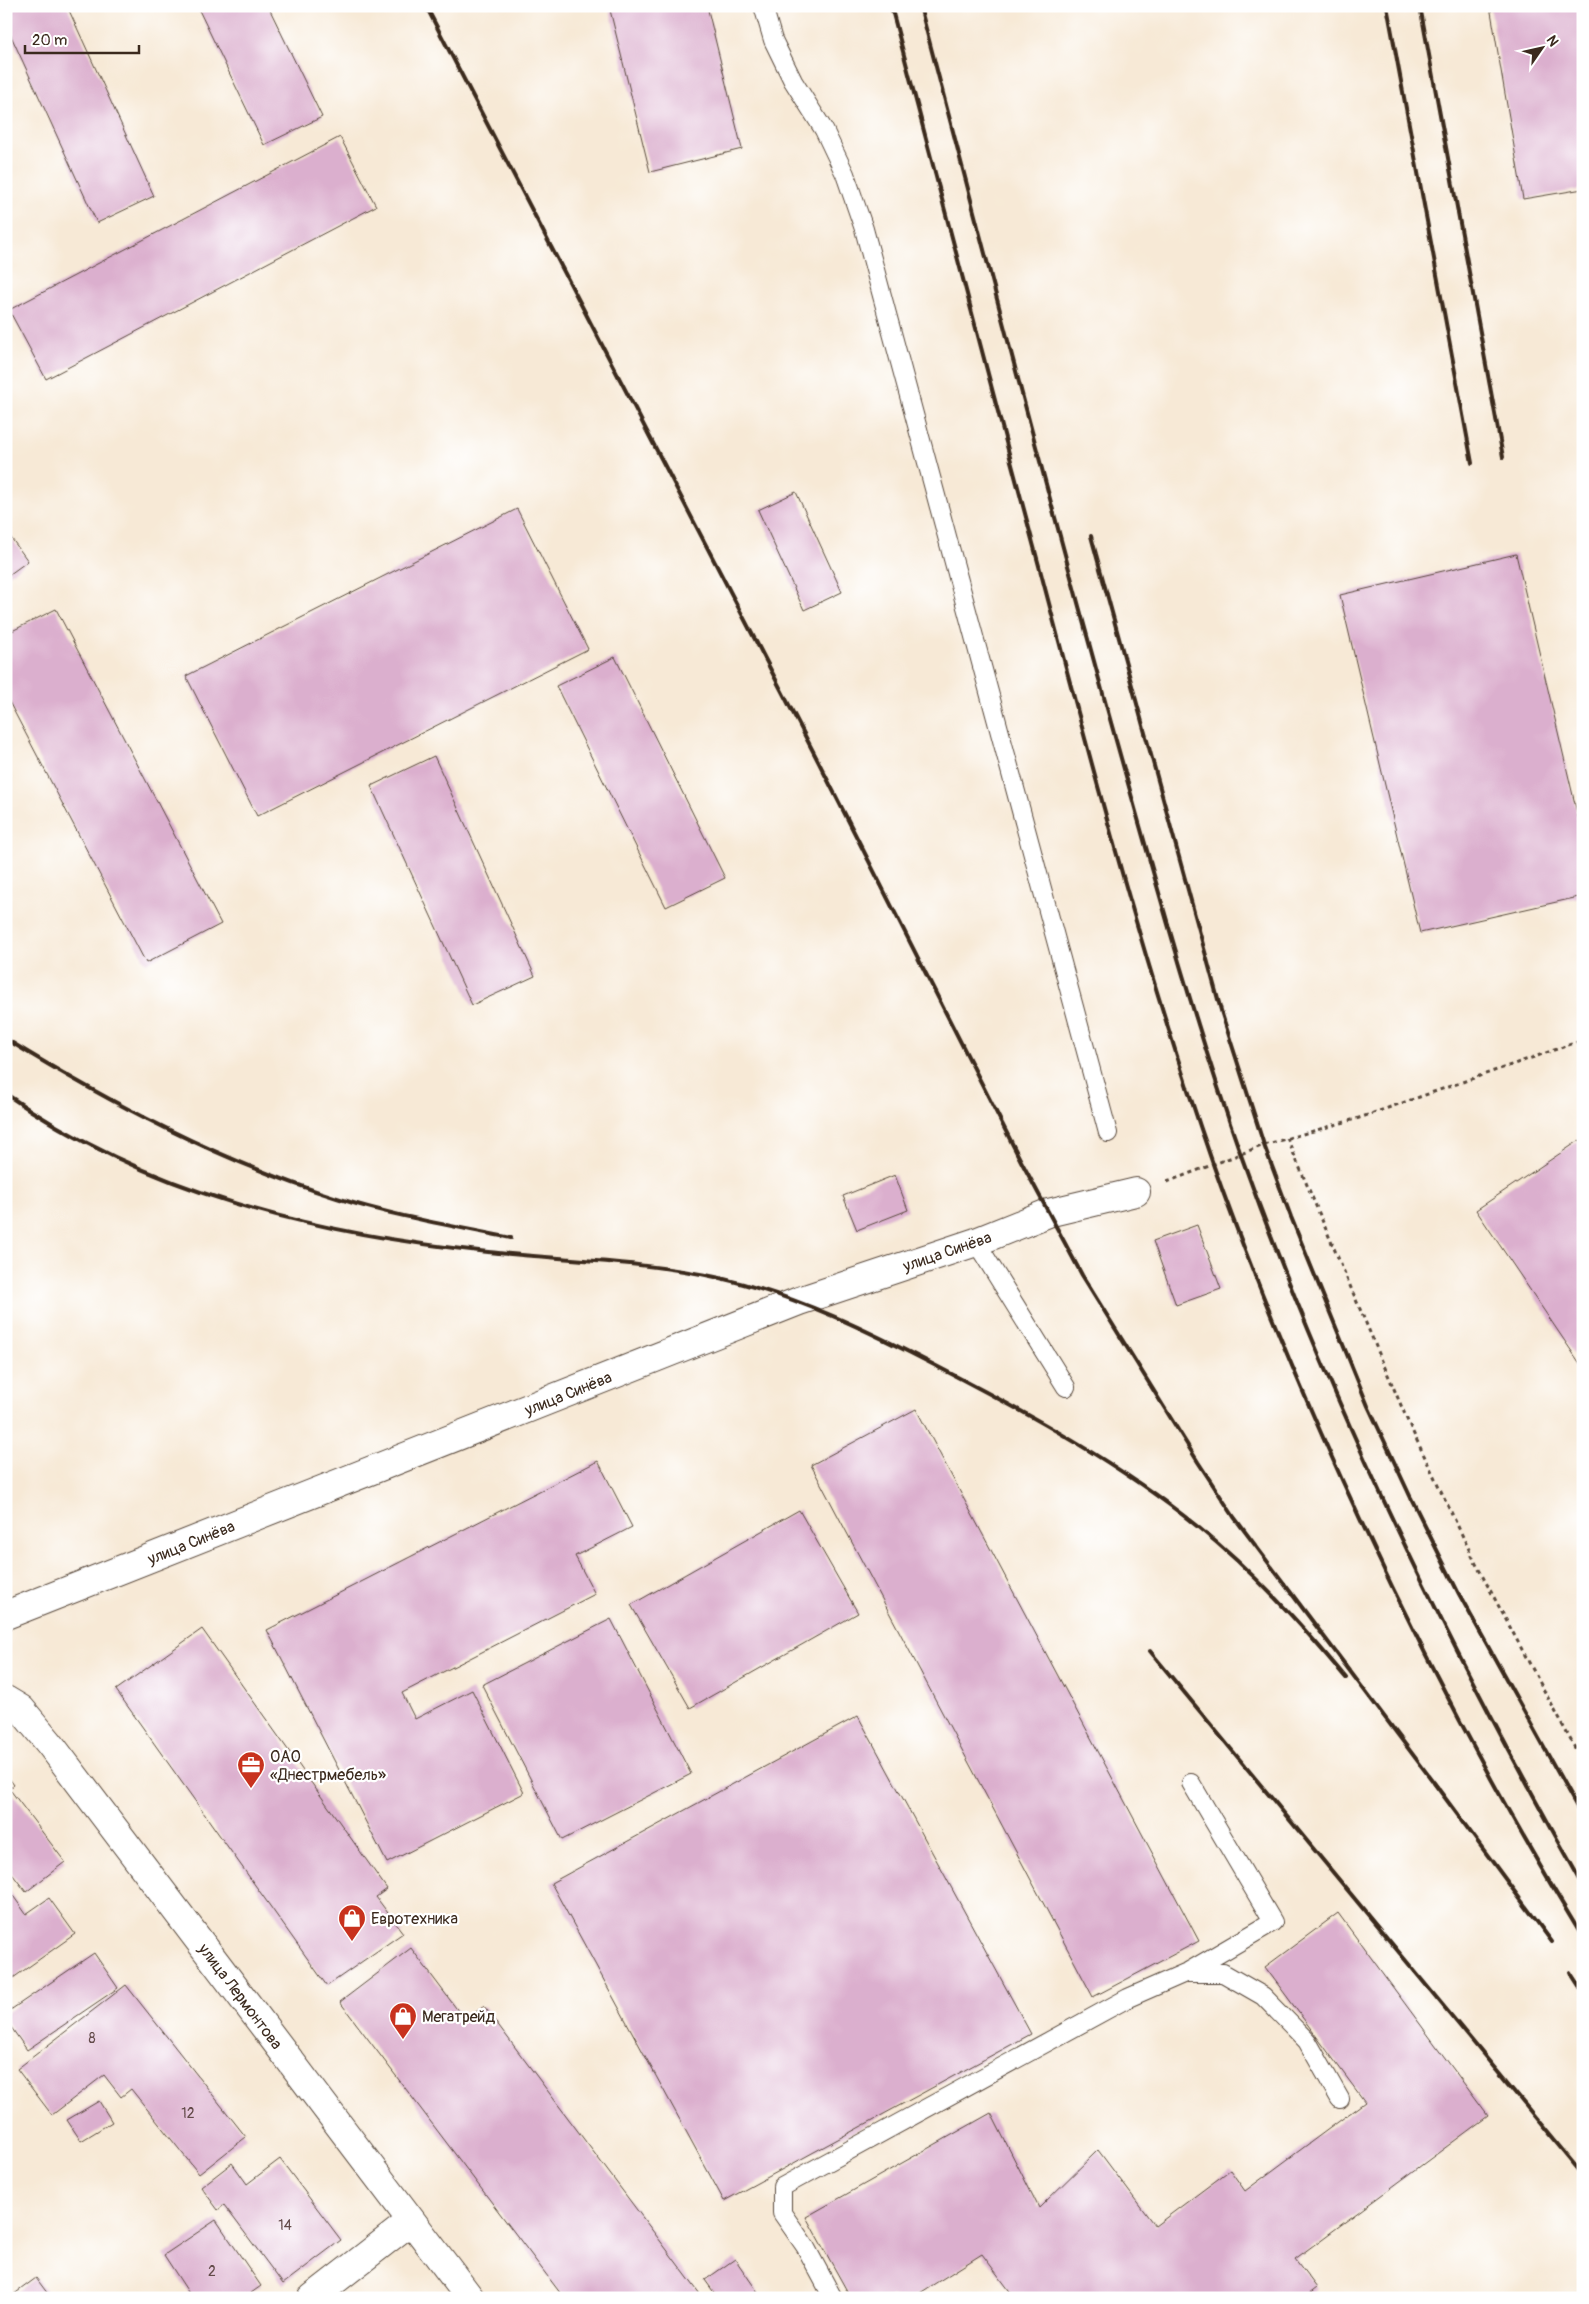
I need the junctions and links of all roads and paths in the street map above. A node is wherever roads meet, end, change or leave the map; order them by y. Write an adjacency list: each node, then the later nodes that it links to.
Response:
1 (763, 6): 3 (lane)
2 (1583, 1040): 4 (path)
3 (1108, 1132)
4 (1287, 1138): 5 (path); 10 (path)
5 (1136, 1192): 6 (street, улица Синёва)
6 (976, 1242): 7 (lane); 8 (street, улица Синёва)
7 (1066, 1387)
8 (6, 1615)
9 (6, 1700): 14 (street, улица Лермонтова)
10 (1583, 1763)
11 (1190, 1784): 12 (lane)
12 (1186, 1974): 13 (lane); 17 (lane)
13 (1340, 2099)
14 (411, 2221): 15 (street); 16 (street, улица Лермонтова)
15 (312, 2298)
16 (470, 2298)
17 (832, 2298)

